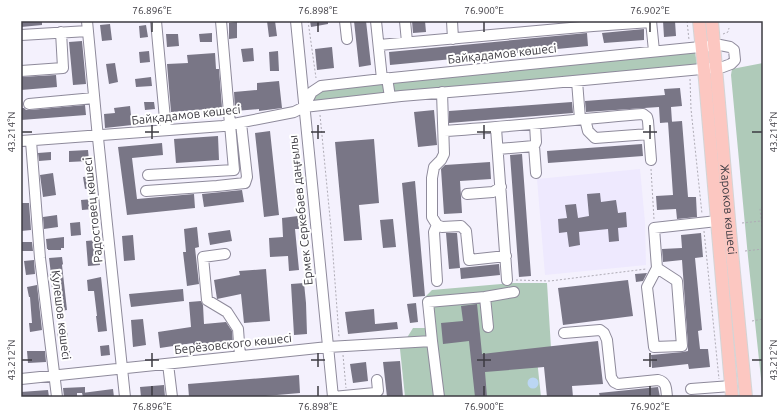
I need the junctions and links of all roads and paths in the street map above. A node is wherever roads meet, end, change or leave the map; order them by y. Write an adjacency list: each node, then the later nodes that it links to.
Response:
1 (156, 21): 44 (street)
2 (221, 21): 40 (street)
3 (296, 21): 38 (street, Ермек Серкебаев даңғылы)
4 (308, 21): 32 (path)
5 (344, 21): 20 (street)
6 (376, 21): 23 (street)
7 (404, 21): 22 (street)
8 (452, 21): 21 (street)
9 (651, 21): 13 (street); 26 (street)
10 (687, 21): 25 (path)
11 (699, 21): 25 (main road, Жароков көшесі)
12 (712, 21): 24 (main road, Жароков көшесі)
13 (617, 22): 14 (street)
14 (593, 23): 21 (street)
15 (88, 26): 17 (street); 35 (street, Радостовец көшесі)
16 (729, 28): 18 (path)
17 (61, 32): 19 (street); 29 (street)
18 (723, 34)
19 (21, 35)
20 (347, 39)
21 (453, 39): 22 (street)
22 (407, 42): 23 (street)
23 (379, 45): 30 (street)
24 (714, 46): 25 (street, Байқадамов көшесі); 27 (main road, Жароков көшесі); 27 (street, Байқадамов көшесі)
25 (696, 47): 26 (street, Байқадамов көшесі); 27 (main road, Жароков көшесі)
26 (654, 51): 30 (street, Байқадамов көшесі)
27 (710, 68): 28 (street, Байқадамов көшесі); 59 (main road, Жароков көшесі)
28 (690, 70): 31 (street, Байқадамов көшесі); 60 (path)
29 (21, 71)
30 (385, 78): 32 (street, Байқадамов көшесі); 34 (street)
31 (577, 81): 33 (street, Байқадамов көшесі); 39 (street)
32 (318, 88): 38 (street)
33 (442, 92): 34 (street, Байқадамов көшесі); 45 (street)
34 (390, 97): 37 (street, Байқадамов көшесі)
35 (94, 98): 36 (street); 47 (street, Радостовец көшесі)
36 (29, 104)
37 (319, 105): 38 (street, Байқадамов көшесі); 79 (path)
38 (304, 107): 41 (street, Байқадамов көшесі); 80 (street, Ермек Серкебаев даңғылы)
39 (582, 119): 42 (street); 46 (street); 46 (street)
40 (230, 122): 41 (street, Байқадамов көшесі); 44 (street, Байқадамов көшесі); 53 (street)
41 (240, 123): 55 (street)
42 (535, 124): 43 (street); 49 (street)
43 (496, 128): 45 (street); 50 (street)
44 (166, 130): 47 (street, Байқадамов көшесі)
45 (444, 132): 62 (street)
46 (649, 134): 51 (street)
47 (98, 136): 48 (street, Байқадамов көшесі); 83 (street, Радостовец көшесі)
48 (26, 141): 84 (street, Кулешов көшесі)
49 (534, 146): 50 (street); 52 (street)
50 (498, 149): 54 (street)
51 (651, 160): 63 (path)
52 (536, 174)
53 (148, 175)
54 (501, 187): 56 (street); 68 (street)
55 (146, 191)
56 (467, 194)
57 (763, 206): 58 (path)
58 (761, 220): 61 (path); 64 (path)
59 (723, 221): 60 (street); 88 (main road, Жароков көшесі); 96 (main road, Жароков көшесі)
60 (703, 223): 63 (street); 88 (path)
61 (742, 223)
62 (437, 225): 68 (street); 71 (street)
63 (654, 228): 69 (street)
64 (763, 236)
65 (763, 249): 66 (path)
66 (745, 251)
67 (225, 254): 81 (street)
68 (506, 256): 70 (street)
69 (657, 268): 69 (street); 70 (path)
70 (507, 280)
71 (437, 281)
72 (514, 292): 73 (street)
73 (485, 296): 76 (street); 78 (street)
74 (763, 319): 75 (path)
75 (752, 321)
76 (488, 327)
77 (564, 333): 95 (street)
78 (432, 341): 79 (street, Берёзовского көшесі); 94 (street)
79 (343, 346): 80 (street, Берёзовского көшесі); 89 (path)
80 (328, 347): 81 (street, Берёзовского көшесі); 93 (street, Ермек Серкебаев даңғылы)
81 (240, 356): 82 (street, Берёзовского көшесі)
82 (168, 364): 83 (street, Берёзовского көшесі); 92 (street)
83 (122, 368): 84 (street, Берёзовского көшесі); 91 (street, Радостовец көшесі)
84 (55, 375): 85 (street, Берёзовского көшесі); 90 (street, Кулешов көшесі)
85 (21, 379)
86 (377, 380): 89 (street)
87 (691, 389): 88 (street)
88 (728, 390)
89 (346, 396): 93 (street)
90 (57, 397)
91 (125, 397)
92 (172, 397)
93 (333, 397)
94 (439, 397)
95 (667, 397)
96 (746, 397)

